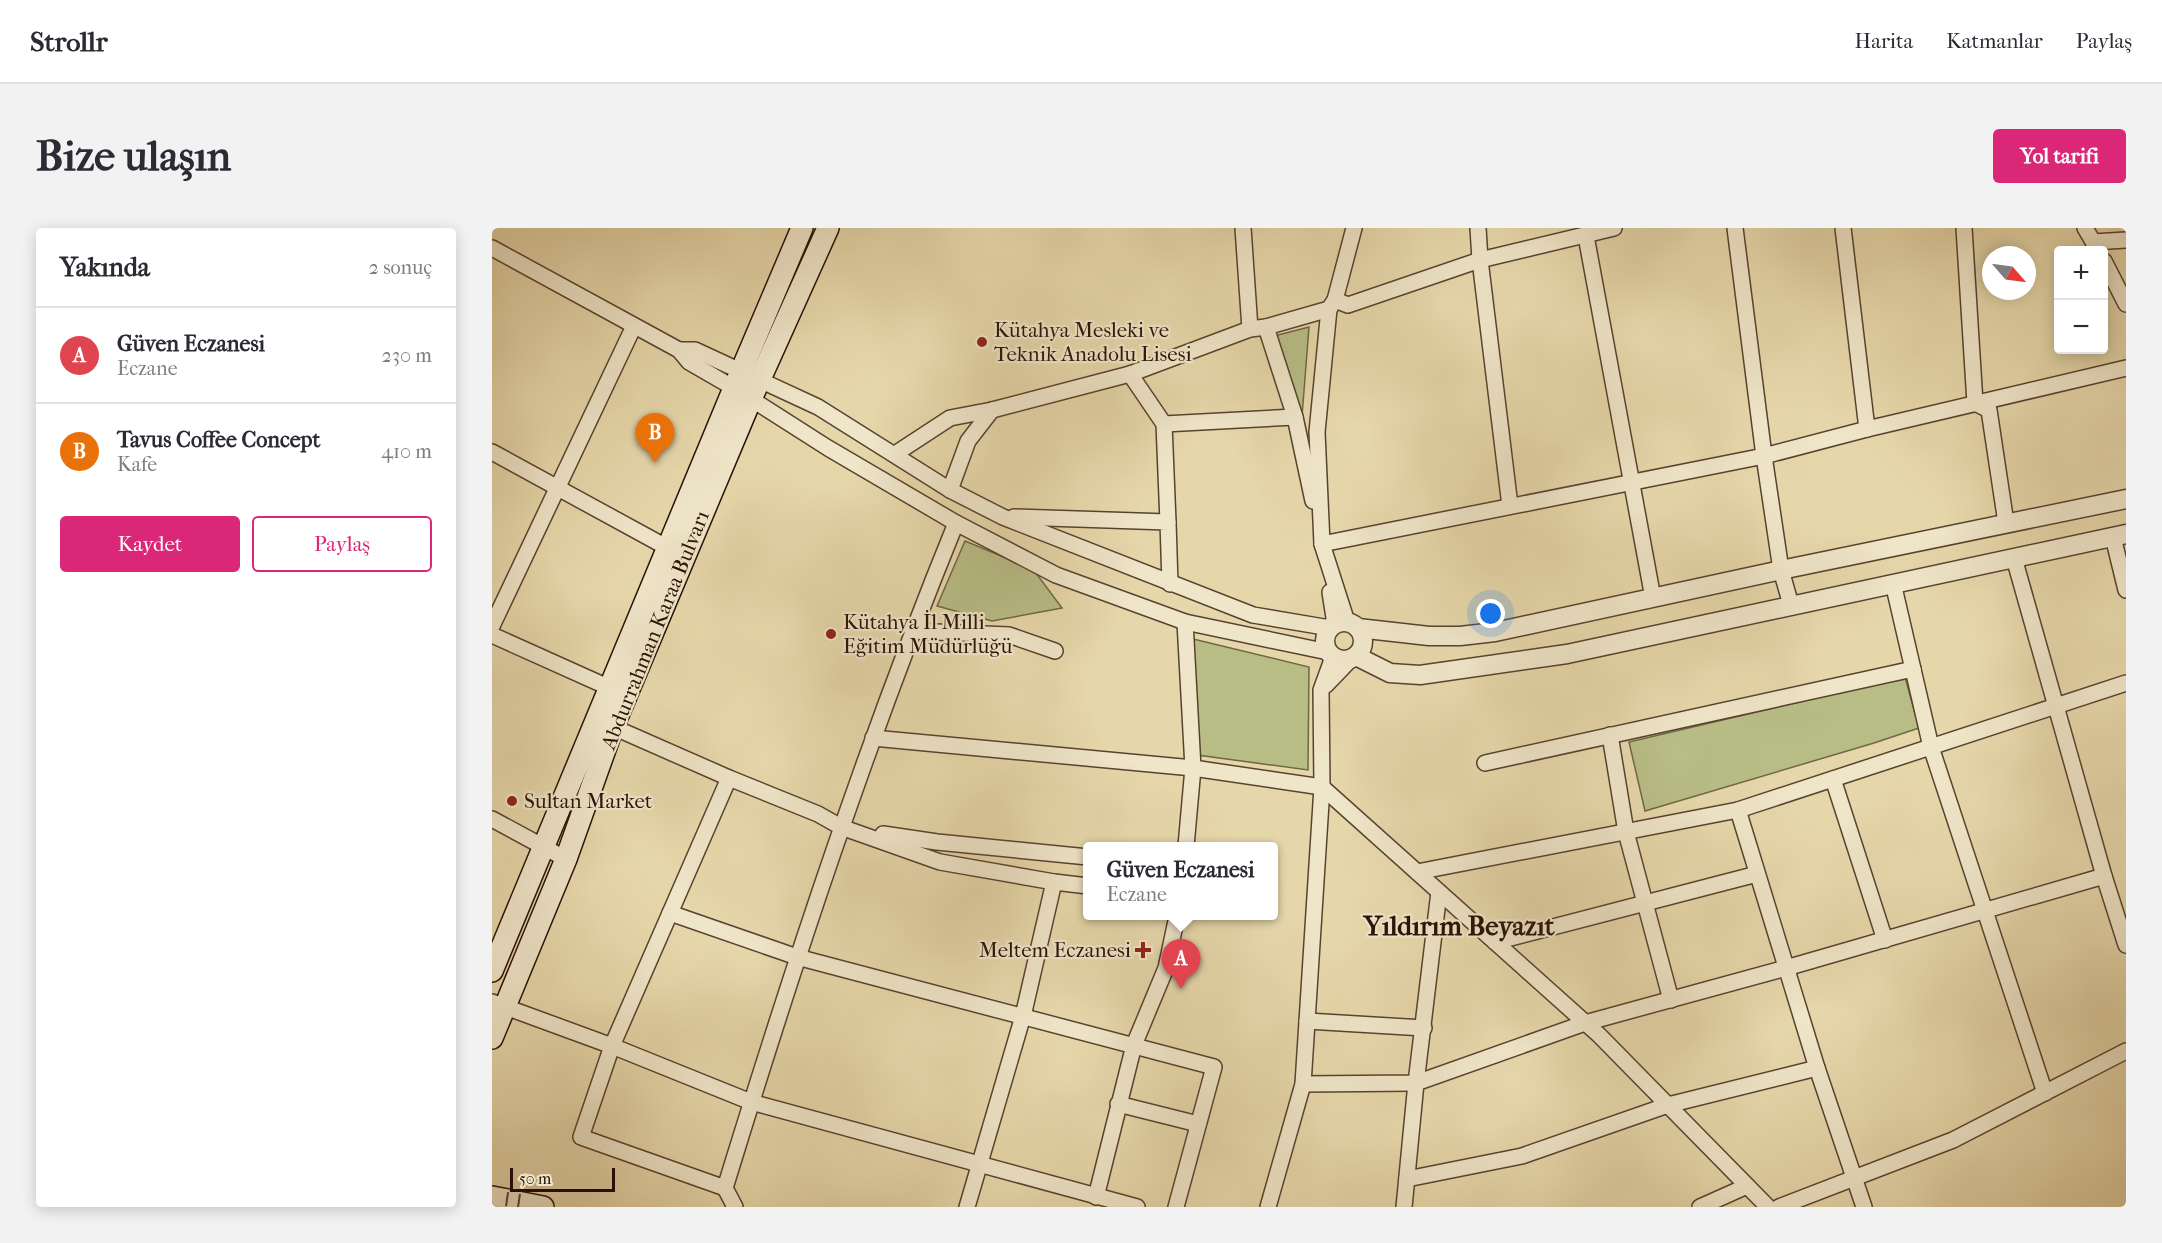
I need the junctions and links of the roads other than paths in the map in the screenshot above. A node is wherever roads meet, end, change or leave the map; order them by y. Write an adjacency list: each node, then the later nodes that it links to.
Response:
1 (802, 228): 23 (main road, Abdurrahman Karaa Bulvarı)
2 (828, 228): 23 (main road, Abdurrahman Karaa Bulvarı)
3 (1243, 228): 20 (street)
4 (1354, 228): 17 (street)
5 (1478, 228): 15 (street)
6 (1614, 228): 11 (street)
7 (1735, 228): 31 (street)
8 (1843, 228): 28 (street)
9 (1964, 228): 24 (street)
10 (2085, 228): 13 (street)
11 (1586, 236): 15 (street); 32 (street)
12 (2126, 240): 13 (street)
13 (2096, 246)
14 (492, 248): 19 (street)
15 (1480, 261): 17 (street); 36 (street)
16 (2108, 270): 18 (street)
17 (1332, 304): 20 (street); 42 (street)
18 (2126, 304)
19 (634, 326): 23 (street); 33 (street)
20 (1258, 328): 22 (street); 26 (street)
21 (2126, 368): 24 (street)
22 (1130, 374): 25 (street); 27 (street)
23 (746, 384): 30 (street); 40 (street); 43 (main road, Abdurrahman Karaa Bulvarı); 62 (main road, Abdurrahman Karaa Bulvarı)
24 (1975, 403): 28 (street); 39 (street)
25 (992, 410): 30 (street); 34 (street)
26 (1294, 417): 27 (street); 42 (street)
27 (1164, 424): 38 (street)
28 (1867, 429): 31 (street)
29 (492, 452): 33 (street)
30 (895, 454): 34 (street)
31 (1764, 456): 32 (street); 45 (street)
32 (1630, 483): 36 (street); 49 (street)
33 (557, 488): 43 (street); 52 (street)
34 (950, 490): 37 (street)
35 (2126, 499): 39 (street)
36 (1510, 506): 42 (street)
37 (1003, 517): 38 (street); 47 (street)
38 (1168, 522): 47 (street)
39 (2006, 523): 45 (street)
40 (956, 524): 51 (street); 54 (street)
41 (2120, 536): 44 (street); 48 (street)
42 (1322, 544): 53 (street)
43 (668, 548): 60 (main road, Abdurrahman Karaa Bulvarı)
44 (2014, 558): 46 (street); 61 (street)
45 (1781, 570): 49 (street); 50 (street)
46 (1893, 583): 50 (street); 58 (street)
47 (1170, 584): 53 (street)
48 (2126, 590)
49 (1653, 598): 53 (street)
50 (1791, 605): 57 (street)
51 (1185, 622): 57 (street); 67 (street)
52 (492, 626)
53 (1343, 626): 57 (street); 57 (street)
54 (912, 631): 56 (street); 64 (street)
55 (492, 635): 60 (street)
56 (1055, 651)
57 (1342, 656): 70 (street)
58 (1913, 669): 63 (street); 65 (street)
59 (2126, 683): 61 (street)
60 (610, 688): 76 (main road, Abdurrahman Karaa Bulvarı)
61 (2056, 706): 65 (street); 81 (street)
62 (613, 727): 68 (street); 78 (main road, Abdurrahman Karaa Bulvarı)
63 (1610, 735): 66 (street); 74 (street)
64 (873, 738): 67 (street); 73 (street)
65 (1931, 747): 69 (street); 86 (street)
66 (1485, 763)
67 (1193, 768): 70 (street); 75 (street)
68 (729, 778): 73 (street); 87 (street)
69 (1833, 779): 71 (street); 89 (street)
70 (1322, 787): 79 (street); 98 (street)
71 (1738, 810): 74 (street); 80 (street)
72 (492, 819): 76 (street)
73 (842, 827): 77 (street); 82 (street); 92 (street)
74 (1626, 831): 79 (street); 85 (street)
75 (1186, 842)
76 (543, 848): 78 (street); 94 (main road, Abdurrahman Karaa Bulvarı)
77 (1083, 857)
78 (566, 859): 96 (main road, Abdurrahman Karaa Bulvarı)
79 (1417, 872): 84 (street)
80 (1757, 874): 85 (street); 93 (street)
81 (2104, 876): 86 (street); 91 (street)
82 (1054, 882): 83 (street); 97 (street)
83 (1083, 885)
84 (1439, 892): 90 (street); 100 (street)
85 (1644, 904): 90 (street); 95 (street)
86 (1984, 911): 89 (street); 108 (street)
87 (670, 913): 92 (street); 103 (street)
88 (1176, 920): 102 (street)
89 (1885, 940): 93 (street)
90 (1495, 942): 99 (street)
91 (2126, 945)
92 (797, 957): 97 (street); 109 (street)
93 (1786, 968): 95 (street); 105 (street)
94 (492, 971)
95 (1671, 1000): 99 (street)
96 (499, 1004): 101 (main road, Abdurrahman Karaa Bulvarı); 103 (street)
97 (1023, 1016): 102 (street); 113 (street)
98 (1307, 1021): 100 (street); 107 (street)
99 (1585, 1023): 106 (street); 111 (street)
100 (1424, 1028): 106 (street)
101 (492, 1038)
102 (1134, 1045): 110 (street); 112 (street)
103 (612, 1046): 109 (street); 117 (street)
104 (2126, 1051): 108 (street)
105 (1817, 1068): 111 (street); 114 (street)
106 (1416, 1083): 107 (street); 115 (street)
107 (1303, 1084): 127 (street)
108 (2045, 1093): 114 (street)
109 (752, 1102): 113 (street); 117 (street)
110 (1118, 1104): 112 (street); 120 (street)
111 (1668, 1105): 115 (street); 116 (street)
112 (1198, 1124): 126 (street)
113 (981, 1165): 120 (street); 124 (street)
114 (1854, 1178): 131 (street); 132 (street)
115 (1407, 1179): 128 (street)
116 (1747, 1186): 129 (street); 130 (street)
117 (726, 1188): 123 (street)
118 (514, 1193): 121 (street, bridge)
119 (492, 1197): 122 (main road)
120 (1104, 1201): 125 (street)
121 (512, 1207)
122 (543, 1207)
123 (735, 1207)
124 (967, 1207)
125 (1137, 1207)
126 (1176, 1207)
127 (1268, 1207)
128 (1404, 1207)
129 (1700, 1207)
130 (1768, 1207)
131 (1779, 1207)
132 (1863, 1207)

